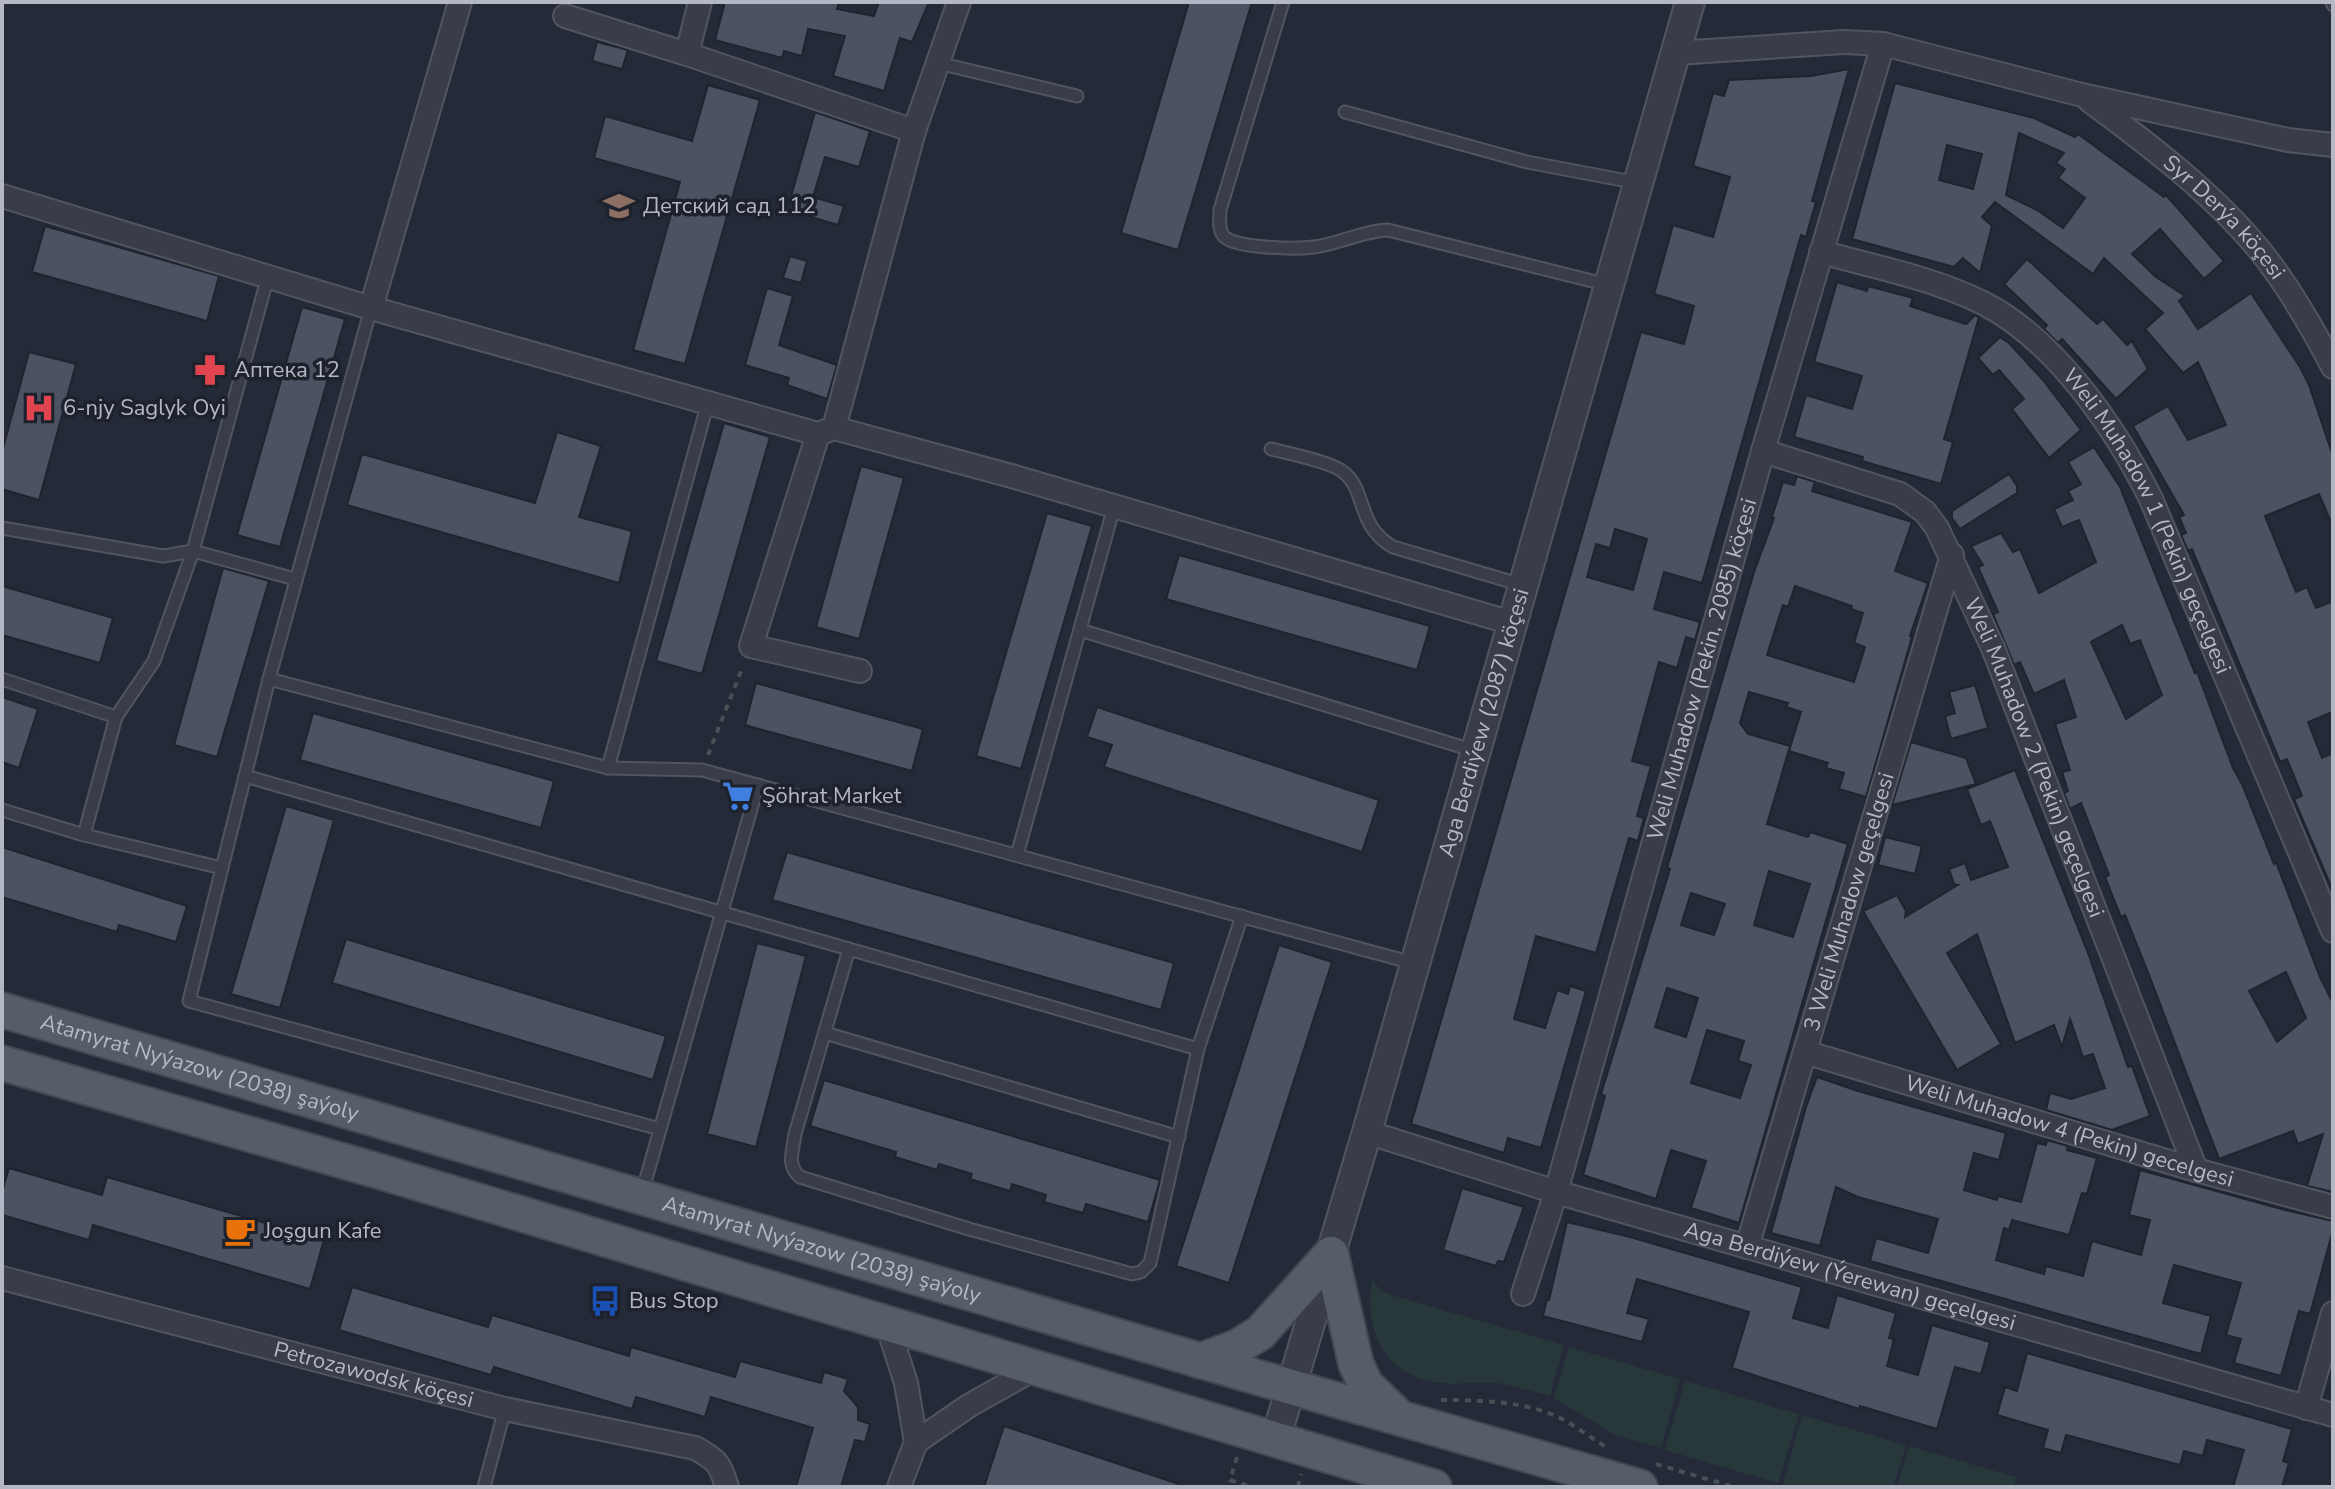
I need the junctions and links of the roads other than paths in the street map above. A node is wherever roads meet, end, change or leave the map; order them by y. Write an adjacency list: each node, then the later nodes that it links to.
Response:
1 (460, 2): 21 (street)
2 (700, 2): 9 (street)
3 (959, 2): 10 (street)
4 (1283, 2): 20 (lane)
5 (1690, 2): 8 (street, Aga Berdiýew (2087) köçesi)
6 (565, 16): 9 (street)
7 (1883, 44): 8 (street); 11 (street); 18 (street, Weli Muhadow (Pekin, 2085) köçesi)
8 (1676, 53): 16 (street, Aga Berdiýew (2087) köçesi)
9 (687, 54): 14 (street)
10 (938, 63): 12 (lane); 14 (street)
11 (2082, 95): 15 (street); 22 (street, Syr Derýa köçesi)
12 (1077, 96)
13 (1345, 112): 16 (lane)
14 (914, 131): 24 (street)
15 (2333, 145)
16 (1638, 183): 20 (street, Aga Berdiýew (2087) köçesi)
17 (2, 196): 19 (street)
18 (1821, 252): 26 (street, Weli Muhadow (Pekin, 2085) köçesi); 49 (street, Weli Muhadow 1 (Pekin) geçelgesi)
19 (268, 276): 21 (street); 29 (lane)
20 (1609, 285): 32 (street, Aga Berdiýew (2087) köçesi)
21 (371, 308): 23 (street); 31 (lane)
22 (2333, 367)
23 (708, 402): 24 (street); 40 (lane)
24 (826, 431): 27 (street); 35 (street)
25 (1271, 449): 32 (lane)
26 (1763, 451): 30 (street, Weli Muhadow 2 (Pekin) geçelgesi); 61 (street, Weli Muhadow (Pekin, 2085) köçesi)
27 (1114, 507): 33 (street); 34 (lane)
28 (2, 528): 29 (lane)
29 (193, 551): 31 (lane); 38 (lane)
30 (1952, 555): 55 (street, 3 Weli Muhadow geçelgesi); 60 (street, Weli Muhadow 2 (Pekin) geçelgesi)
31 (295, 579): 37 (lane)
32 (1523, 585): 33 (street, Aga Berdiýew (2087) köçesi)
33 (1512, 623): 39 (street, Aga Berdiýew (2087) köçesi)
34 (1080, 630): 39 (lane); 45 (lane)
35 (860, 671)
36 (2, 679): 38 (lane)
37 (269, 679): 40 (lane); 41 (lane)
38 (116, 717): 44 (lane)
39 (1475, 751): 51 (street, Aga Berdiýew (2087) köçesi)
40 (608, 768): 42 (lane)
41 (245, 776): 46 (lane); 47 (lane)
42 (758, 785): 45 (lane); 47 (lane)
43 (2, 810): 44 (lane)
44 (84, 835): 46 (lane)
45 (1017, 855): 48 (lane)
46 (222, 868): 57 (lane)
47 (722, 912): 50 (lane); 57 (lane)
48 (1242, 916): 51 (lane); 54 (lane)
49 (2333, 931)
50 (849, 949): 53 (lane); 54 (lane)
51 (1414, 963): 58 (street, Aga Berdiýew (2087) köçesi)
52 (2, 1010): 62 (main road, Atamyrat Nyýazow (2038) şaýoly)
53 (825, 1033): 59 (lane); 59 (lane)
54 (1198, 1049): 59 (lane)
55 (1805, 1052): 60 (street, Weli Muhadow 4 (Pekin) gecelgesi); 64 (street, 3 Weli Muhadow geçelgesi)
56 (2, 1063): 69 (main road)
57 (660, 1129): 62 (lane)
58 (1367, 1132): 61 (street, Aga Berdiýew (Ýerewan) geçelgesi); 65 (street, Aga Berdiýew (2087) köçesi)
59 (1179, 1137)
60 (2196, 1170): 63 (street, Weli Muhadow 4 (Pekin) gecelgesi)
61 (1556, 1192): 64 (street, Aga Berdiýew (Ýerewan) geçelgesi); 67 (street, Weli Muhadow (Pekin, 2085) köçesi)
62 (641, 1197): 70 (main road, Atamyrat Nyýazow (2038) şaýoly)
63 (2333, 1207)
64 (1747, 1247): 73 (street, Aga Berdiýew (Ýerewan) geçelgesi)
65 (1331, 1254): 70 (main road); 72 (street, Aga Berdiýew (2087) köçesi); 75 (main road)
66 (2, 1278): 74 (street, Petrozawodsk köçesi)
67 (1523, 1294)
68 (2333, 1313): 73 (street)
69 (887, 1324): 71 (main road); 78 (street)
70 (1200, 1361): 72 (main road, Atamyrat Nyýazow (2038) şaýoly)
71 (1036, 1368): 77 (main road); 78 (street)
72 (1291, 1387): 75 (main road, Atamyrat Nyýazow (2038) şaýoly); 77 (street, Aga Berdiýew (2087) köçesi)
73 (2306, 1408): 76 (street, Aga Berdiýew (Ýerewan) geçelgesi)
74 (505, 1409): 80 (lane); 81 (street, Petrozawodsk köçesi)
75 (1414, 1409): 79 (main road, Atamyrat Nyýazow (2038) şaýoly)
76 (2333, 1415)
77 (1259, 1437): 83 (main road)
78 (916, 1442): 82 (street)
79 (1642, 1474)
80 (484, 1487)
81 (727, 1487)
82 (899, 1487)
83 (1434, 1487)

